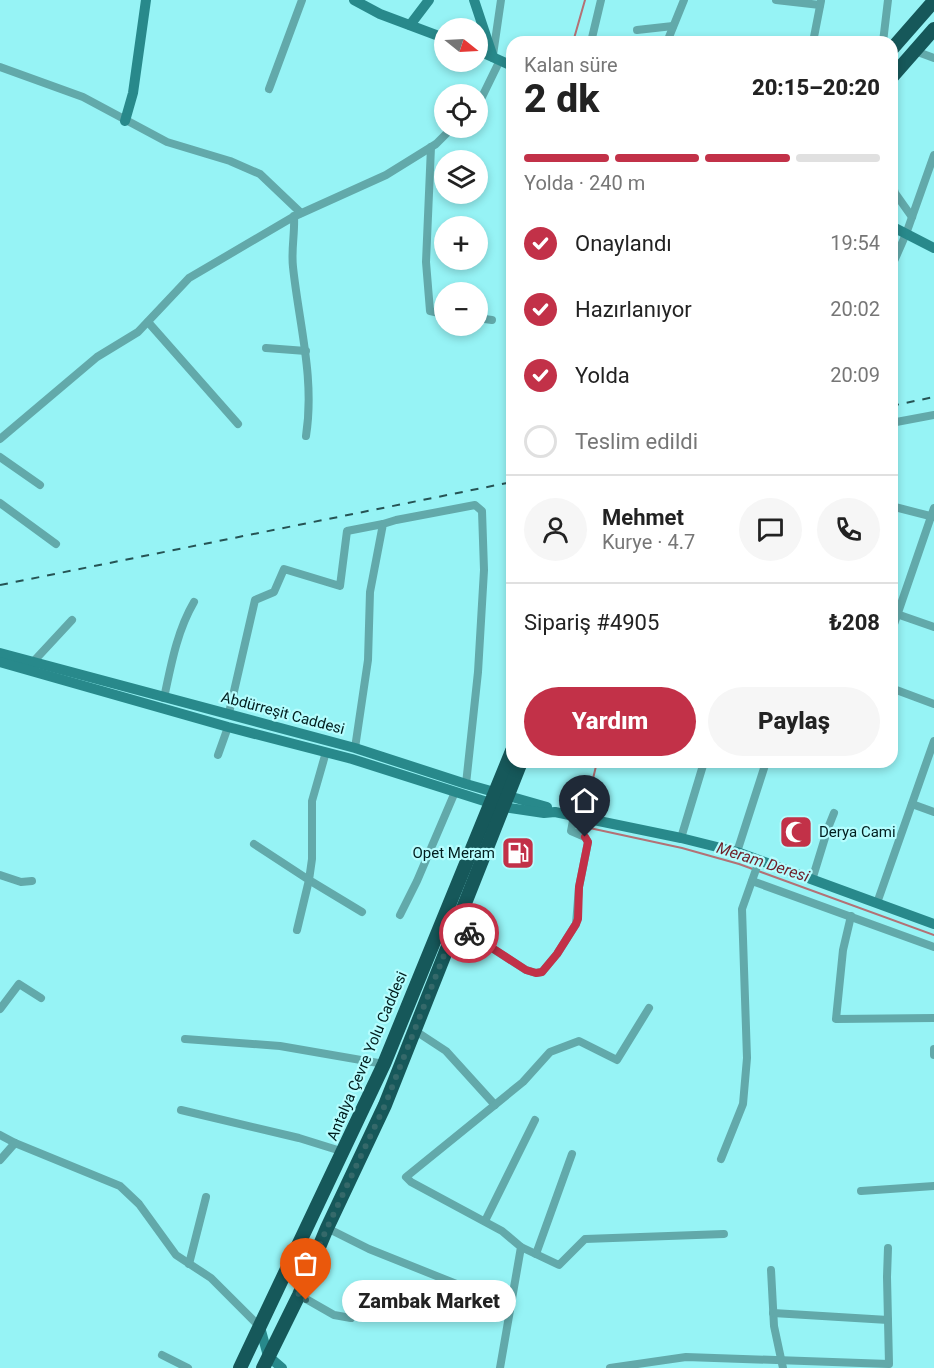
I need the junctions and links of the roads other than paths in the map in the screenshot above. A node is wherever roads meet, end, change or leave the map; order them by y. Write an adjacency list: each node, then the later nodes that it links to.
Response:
1 (146, 0): 32 (main road)
2 (302, 0): 31 (street)
3 (354, 0): 13 (main road)
4 (429, 0): 13 (main road)
5 (474, 0): 26 (main road)
6 (501, 0): 26 (street)
7 (601, 0): 18 (street)
8 (684, 0): 14 (street)
9 (776, 0): 12 (street)
10 (888, 0): 21 (street)
11 (934, 1): 22 (highway)
12 (821, 2): 20 (street)
13 (410, 25): 17 (main road)
14 (673, 26): 16 (street); 19 (street)
15 (934, 29): 23 (highway)
16 (637, 30)
17 (434, 34)
18 (592, 36)
19 (670, 36)
20 (814, 36)
21 (884, 36)
22 (898, 42)
23 (915, 51): 25 (street); 29 (highway)
24 (488, 55): 26 (main road)
25 (934, 58)
26 (496, 59): 27 (main road); 30 (street)
27 (506, 63)
28 (0, 67): 32 (street)
29 (898, 70)
30 (487, 84)
31 (269, 89)
32 (124, 121): 37 (street)
33 (441, 138): 34 (street)
34 (431, 147): 37 (street); 43 (street)
35 (934, 155): 38 (street)
36 (898, 197): 38 (street)
37 (298, 215): 46 (street); 48 (street)
38 (912, 217): 40 (street)
39 (898, 230): 40 (main road)
40 (906, 234): 41 (main road); 42 (street)
41 (934, 248)
42 (898, 252)
43 (434, 312)
44 (488, 319): 45 (street)
45 (492, 320)
46 (148, 322): 51 (street); 53 (street)
47 (266, 348): 48 (street)
48 (306, 351): 52 (street)
49 (934, 415): 50 (street)
50 (898, 422)
51 (238, 424)
52 (306, 436)
53 (0, 438)
54 (0, 457): 55 (street)
55 (40, 485)
56 (0, 503): 60 (street)
57 (898, 507): 58 (street)
58 (933, 513): 62 (street)
59 (383, 524): 72 (street); 75 (street); 82 (street)
60 (56, 544)
61 (194, 602): 70 (street)
62 (898, 603)
63 (898, 614): 65 (street)
64 (72, 620): 68 (street)
65 (934, 627)
66 (0, 653): 68 (main road, Abdürreşit Caddesi)
67 (0, 662): 73 (main road, Abdürreşit Caddesi)
68 (33, 662): 70 (main road, Abdürreşit Caddesi)
69 (898, 691): 71 (street)
70 (164, 698): 72 (main road, Abdürreşit Caddesi)
71 (934, 704)
72 (229, 713): 75 (main road, Abdürreşit Caddesi)
73 (228, 727): 76 (main road, Abdürreşit Caddesi); 77 (street)
74 (934, 741): 85 (street)
75 (355, 748): 82 (main road, Abdürreşit Caddesi)
76 (326, 752): 83 (main road, Abdürreşit Caddesi); 95 (street)
77 (218, 755)
78 (507, 768): 84 (highway, Antalya Çevre Yolu Caddesi)
79 (518, 768): 84 (highway, Antalya Çevre Yolu Caddesi)
80 (702, 768): 89 (street)
81 (764, 768): 91 (street)
82 (466, 784): 84 (main road, Abdürreşit Caddesi)
83 (455, 792): 84 (main road, Abdürreşit Caddesi); 100 (street)
84 (499, 800): 88 (main road, Abdürreşit Caddesi); 103 (highway, Antalya Çevre Yolu Caddesi); 114 (highway, Antalya Çevre Yolu Caddesi)
85 (912, 804): 86 (street); 98 (street)
86 (934, 812)
87 (834, 813): 96 (street)
88 (574, 816): 89 (main road, Abdürreşit Caddesi); 103 (street)
89 (681, 838): 91 (main road, Abdürreşit Caddesi)
90 (254, 844): 95 (street)
91 (737, 852): 92 (main road, Abdürreşit Caddesi)
92 (758, 863): 94 (street); 96 (main road, Abdürreşit Caddesi)
93 (0, 875): 97 (street)
94 (753, 878): 101 (street); 122 (street)
95 (309, 880): 99 (street); 104 (street)
96 (812, 880): 98 (main road, Abdürreşit Caddesi)
97 (32, 881)
98 (877, 903): 102 (main road, Abdürreşit Caddesi)
99 (362, 912)
100 (400, 915)
101 (851, 916): 105 (street); 109 (street)
102 (934, 924)
103 (456, 925): 110 (highway, Antalya Çevre Yolu Caddesi)
104 (297, 930)
105 (934, 947)
106 (41, 998): 108 (street)
107 (649, 1008): 115 (street)
108 (0, 1009)
109 (934, 1018)
110 (414, 1030): 115 (street); 128 (highway, Antalya Çevre Yolu Caddesi)
111 (185, 1039): 114 (street)
112 (934, 1049): 113 (street)
113 (934, 1055)
114 (384, 1064): 120 (highway, Antalya Çevre Yolu Caddesi)
115 (495, 1105): 127 (street)
116 (181, 1110): 120 (street)
117 (535, 1120): 127 (street)
118 (0, 1135): 119 (street)
119 (15, 1143): 123 (street); 133 (street)
120 (344, 1152): 140 (highway, Antalya Çevre Yolu Caddesi)
121 (572, 1154): 132 (street)
122 (721, 1159)
123 (0, 1160)
124 (934, 1186): 125 (street)
125 (861, 1191)
126 (206, 1197): 133 (street)
127 (484, 1221): 130 (street)
128 (327, 1228): 135 (street); 136 (highway, Antalya Çevre Yolu Caddesi)
129 (724, 1234): 132 (street)
130 (521, 1247): 132 (street); 147 (street)
131 (888, 1248): 139 (street)
132 (536, 1254)
133 (189, 1264): 140 (street)
134 (771, 1270): 137 (street)
135 (469, 1289)
136 (298, 1295): 138 (street); 142 (highway, Antalya Çevre Yolu Caddesi)
137 (773, 1313): 139 (street); 143 (street)
138 (351, 1318)
139 (888, 1320): 143 (street)
140 (260, 1328): 142 (main road); 145 (highway, Antalya Çevre Yolu Caddesi)
141 (162, 1355): 144 (street)
142 (266, 1362): 146 (main road)
143 (782, 1364): 148 (street)
144 (188, 1368)
145 (240, 1368)
146 (282, 1368)
147 (500, 1368)
148 (610, 1368)

